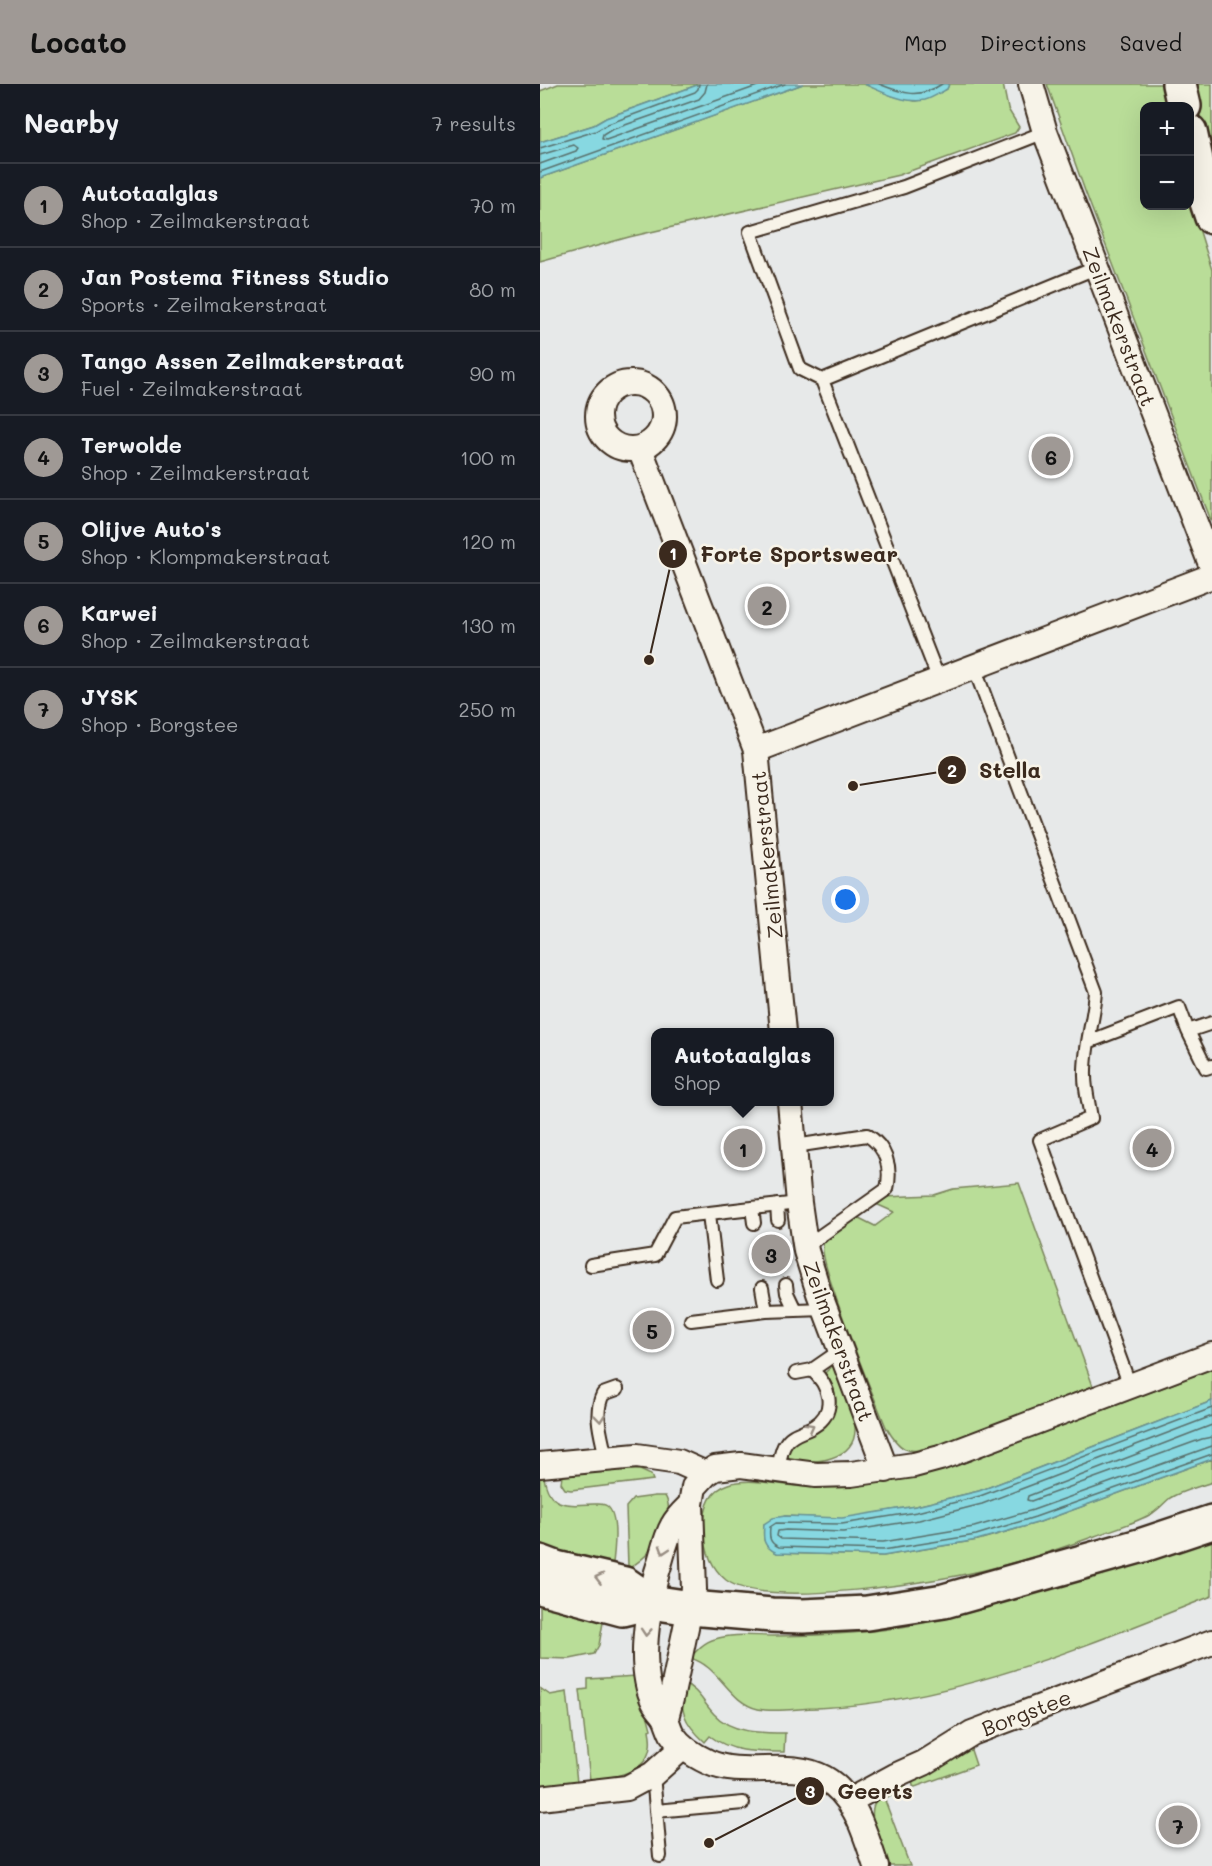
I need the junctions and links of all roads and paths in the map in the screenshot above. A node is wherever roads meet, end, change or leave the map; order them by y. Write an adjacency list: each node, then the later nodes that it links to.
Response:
1 (1031, 84): 4 (street, Zeilmakerstraat)
2 (1179, 84): 3 (street)
3 (1183, 102)
4 (1045, 132): 7 (street, Zeilmakerstraat); 8 (lane)
5 (1194, 150): 6 (street)
6 (1212, 217)
7 (1098, 267): 8 (lane); 10 (street, Zeilmakerstraat)
8 (822, 380): 13 (lane)
9 (640, 449): 14 (street, Zeilmakerstraat)
10 (1212, 567)
11 (1212, 576): 12 (street, Zeilmakerstraat)
12 (974, 667): 13 (street, Zeilmakerstraat); 18 (lane)
13 (939, 680): 14 (street, Zeilmakerstraat)
14 (756, 750): 16 (street, Zeilmakerstraat)
15 (1212, 1023): 17 (lane)
16 (783, 1028)
17 (1188, 1031): 18 (lane); 19 (lane)
18 (1088, 1042): 40 (lane)
19 (1212, 1066)
20 (791, 1106): 21 (street, Zeilmakerstraat)
21 (795, 1146): 22 (street, Zeilmakerstraat); 27 (lane)
22 (788, 1204): 23 (lane); 25 (lane); 27 (street, Zeilmakerstraat)
23 (752, 1208): 24 (lane); 26 (lane)
24 (709, 1214): 28 (lane); 29 (lane)
25 (778, 1220)
26 (754, 1223)
27 (806, 1246): 32 (street, Zeilmakerstraat)
28 (591, 1265)
29 (717, 1280)
30 (786, 1285): 33 (lane)
31 (762, 1288): 34 (lane)
32 (825, 1309): 33 (lane); 36 (street, Zeilmakerstraat)
33 (795, 1310): 34 (lane)
34 (766, 1311): 35 (lane)
35 (691, 1320)
36 (841, 1350): 38 (lane); 45 (street, Zeilmakerstraat)
37 (1212, 1356): 40 (street)
38 (812, 1370): 39 (lane); 44 (lane, one-way to 38)
39 (796, 1373)
40 (1130, 1386): 45 (street)
41 (617, 1389): 42 (lane, one-way to 42)
42 (606, 1458): 43 (street); 46 (street)
43 (540, 1465)
44 (778, 1470): 45 (street); 46 (street)
45 (886, 1470)
46 (706, 1474): 48 (street)
47 (1212, 1503): 51 (street)
48 (691, 1504): 53 (street, one-way to 53); 54 (street)
49 (1212, 1522): 51 (street)
50 (540, 1562): 53 (street, one-way to 50)
51 (1047, 1572): 54 (street)
52 (540, 1587): 53 (street)
53 (651, 1602): 54 (street); 56 (street, one-way to 56)
54 (691, 1608): 56 (street)
55 (1212, 1642): 60 (street, Borgstee)
56 (666, 1718): 57 (street)
57 (683, 1747): 58 (street); 60 (street)
58 (653, 1774): 59 (street); 62 (lane)
59 (540, 1798)
60 (849, 1801): 64 (street)
61 (743, 1803): 62 (lane)
62 (656, 1812): 63 (lane)
63 (660, 1856)
64 (876, 1866)

